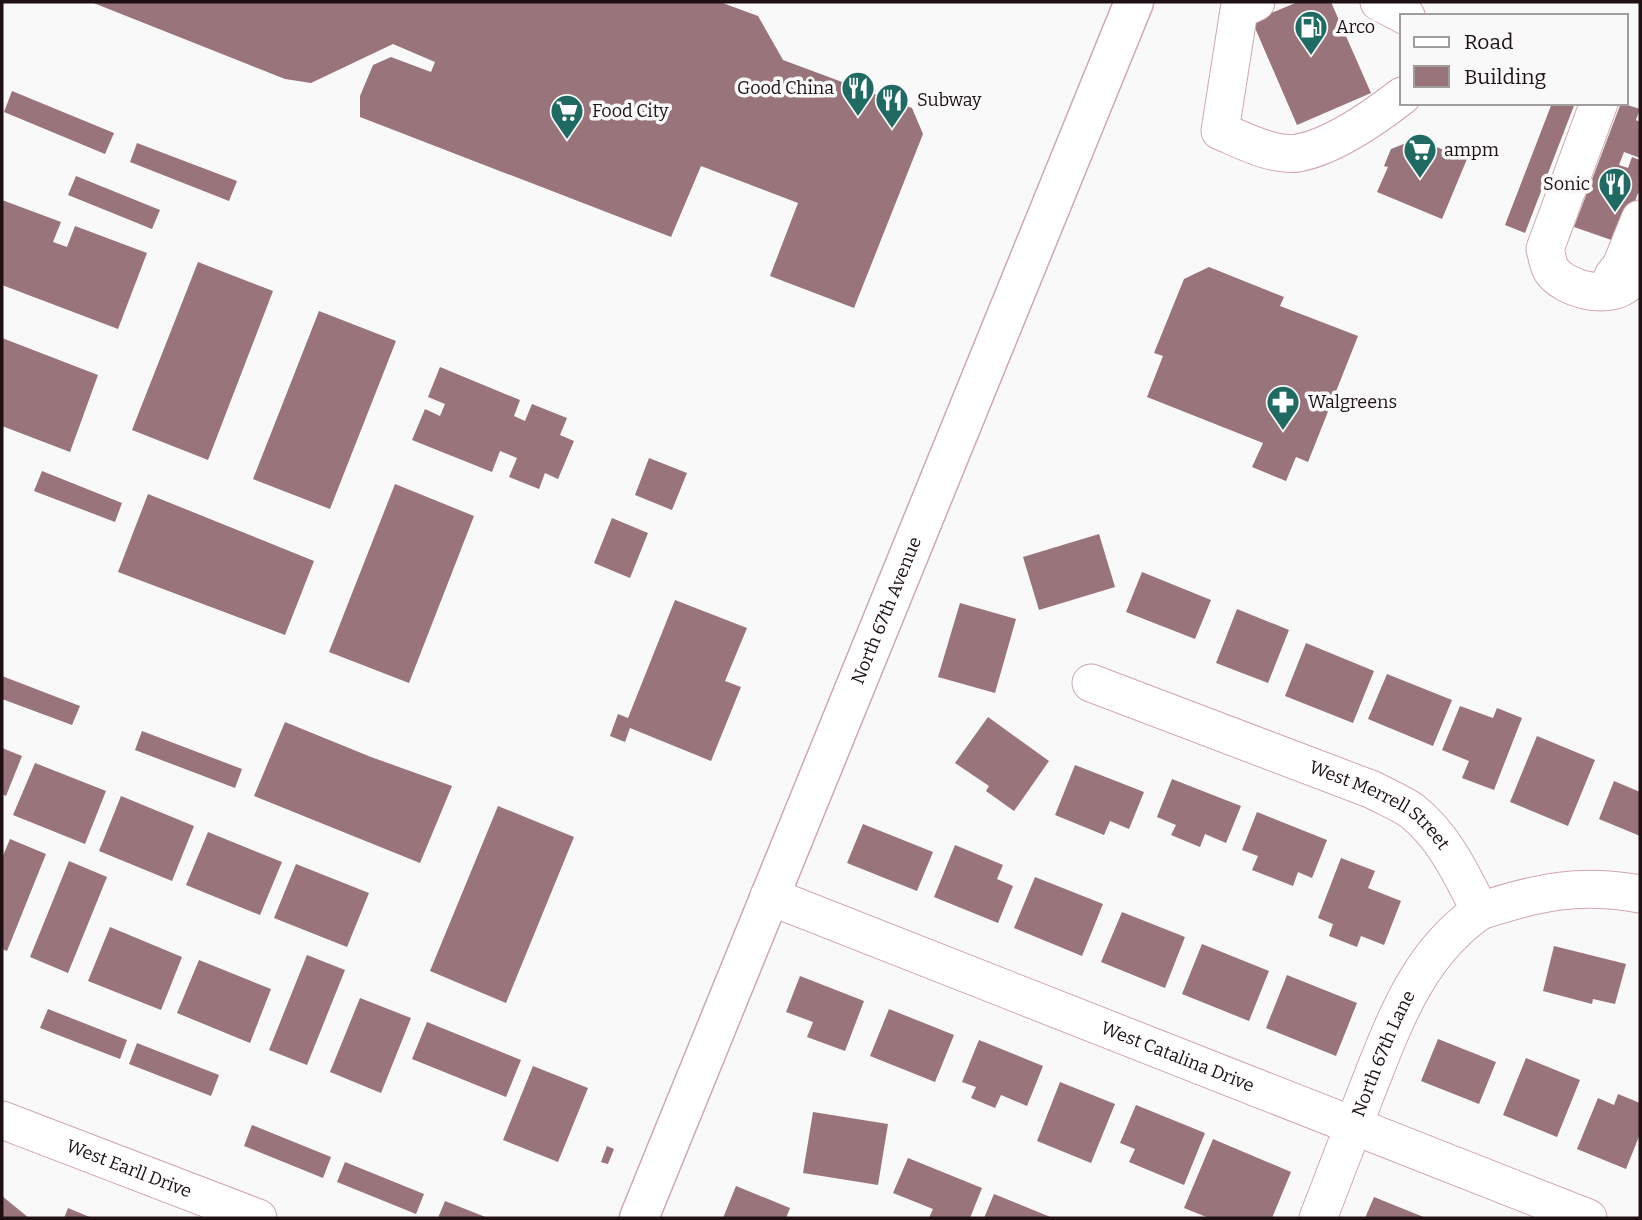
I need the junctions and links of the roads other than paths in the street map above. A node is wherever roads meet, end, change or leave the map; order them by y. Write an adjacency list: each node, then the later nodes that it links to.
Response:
1 (1134, 2): 12 (main road, North 67th Avenue)
2 (1256, 2): 5 (street)
3 (1379, 2): 4 (street)
4 (1402, 14)
5 (1400, 98)
6 (1598, 105): 9 (street)
7 (1640, 219): 9 (street)
8 (1640, 257): 9 (street)
9 (1552, 270)
10 (1091, 683): 13 (street, West Merrell Street)
11 (1640, 894): 13 (street)
12 (769, 896): 15 (street, West Catalina Drive); 17 (main road, North 67th Avenue)
13 (1480, 911): 15 (street, North 67th Lane)
14 (2, 1120): 16 (street, West Earll Drive)
15 (1354, 1126): 18 (street, North 67th Lane); 19 (street, West Catalina Drive)
16 (258, 1218)
17 (639, 1218)
18 (1318, 1218)
19 (1588, 1218)

